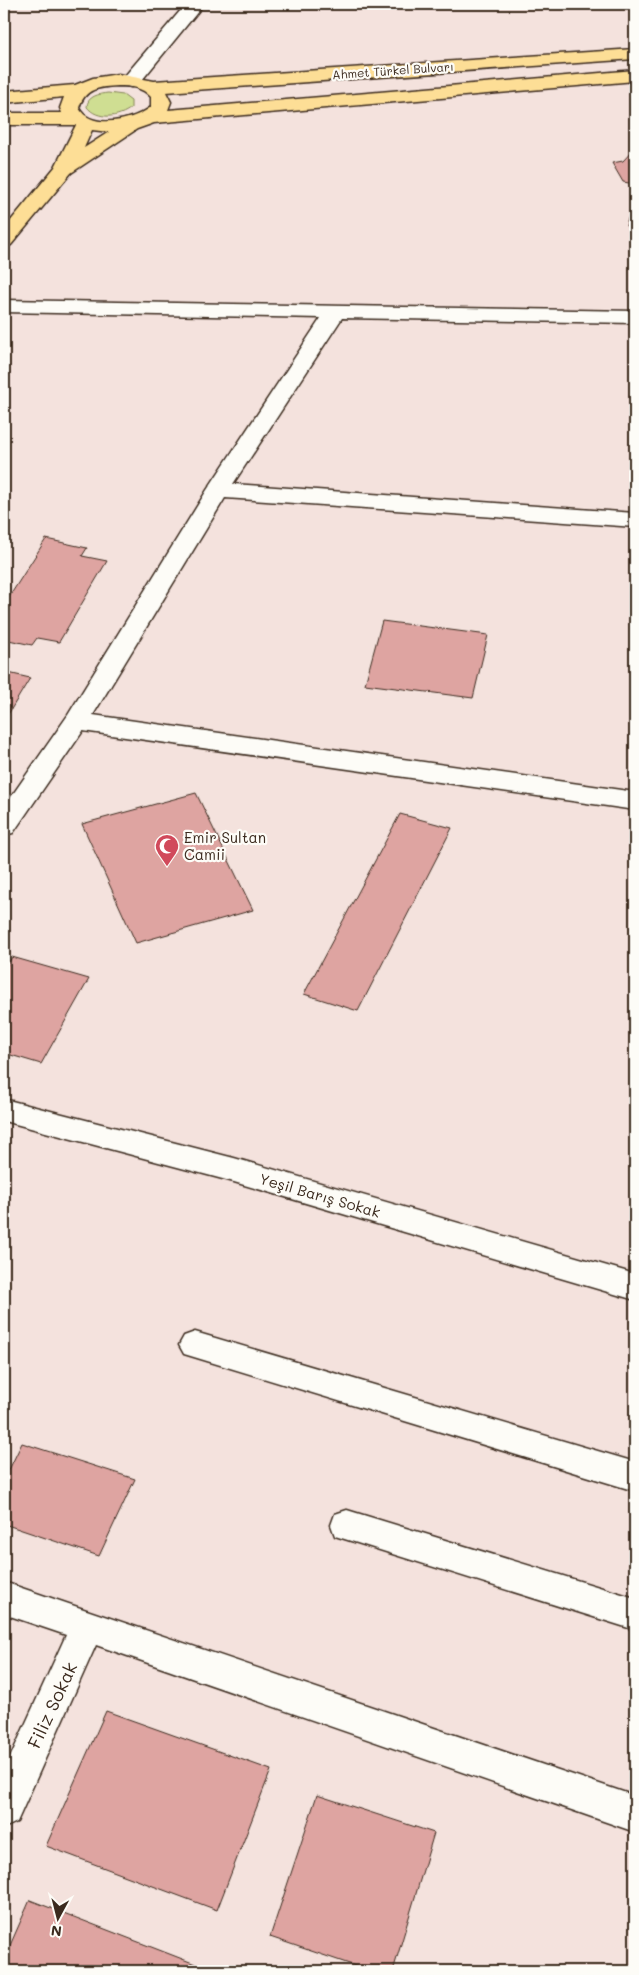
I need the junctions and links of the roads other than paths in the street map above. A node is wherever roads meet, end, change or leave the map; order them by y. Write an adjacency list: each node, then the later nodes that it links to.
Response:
1 (195, 4): 4 (street)
2 (635, 54): 5 (main road, Ahmet Türkel Bulvarı)
3 (635, 75): 8 (main road, Ahmet Türkel Bulvarı)
4 (131, 81): 5 (main road); 6 (main road)
5 (151, 88): 8 (main road)
6 (80, 90): 7 (main road); 10 (main road)
7 (4, 97)
8 (153, 117): 11 (main road, Ahmet Türkel Bulvarı)
9 (4, 119): 10 (main road)
10 (82, 121): 11 (main road); 12 (main road)
11 (128, 127): 12 (main road)
12 (64, 168): 13 (main road)
13 (4, 242)
14 (4, 306): 15 (street)
15 (334, 313): 16 (street); 17 (street)
16 (635, 317)
17 (218, 490): 18 (street); 19 (street)
18 (635, 520)
19 (77, 721): 20 (street); 21 (street)
20 (635, 801)
21 (4, 826)
22 (4, 1110): 23 (street, Yeşil Barış Sokak)
23 (635, 1287)
24 (195, 1345): 25 (street)
25 (635, 1477)
26 (347, 1525): 28 (street)
27 (4, 1598): 29 (street)
28 (635, 1614)
29 (88, 1627): 30 (street, Filiz Sokak); 31 (street)
30 (4, 1810)
31 (635, 1814)

